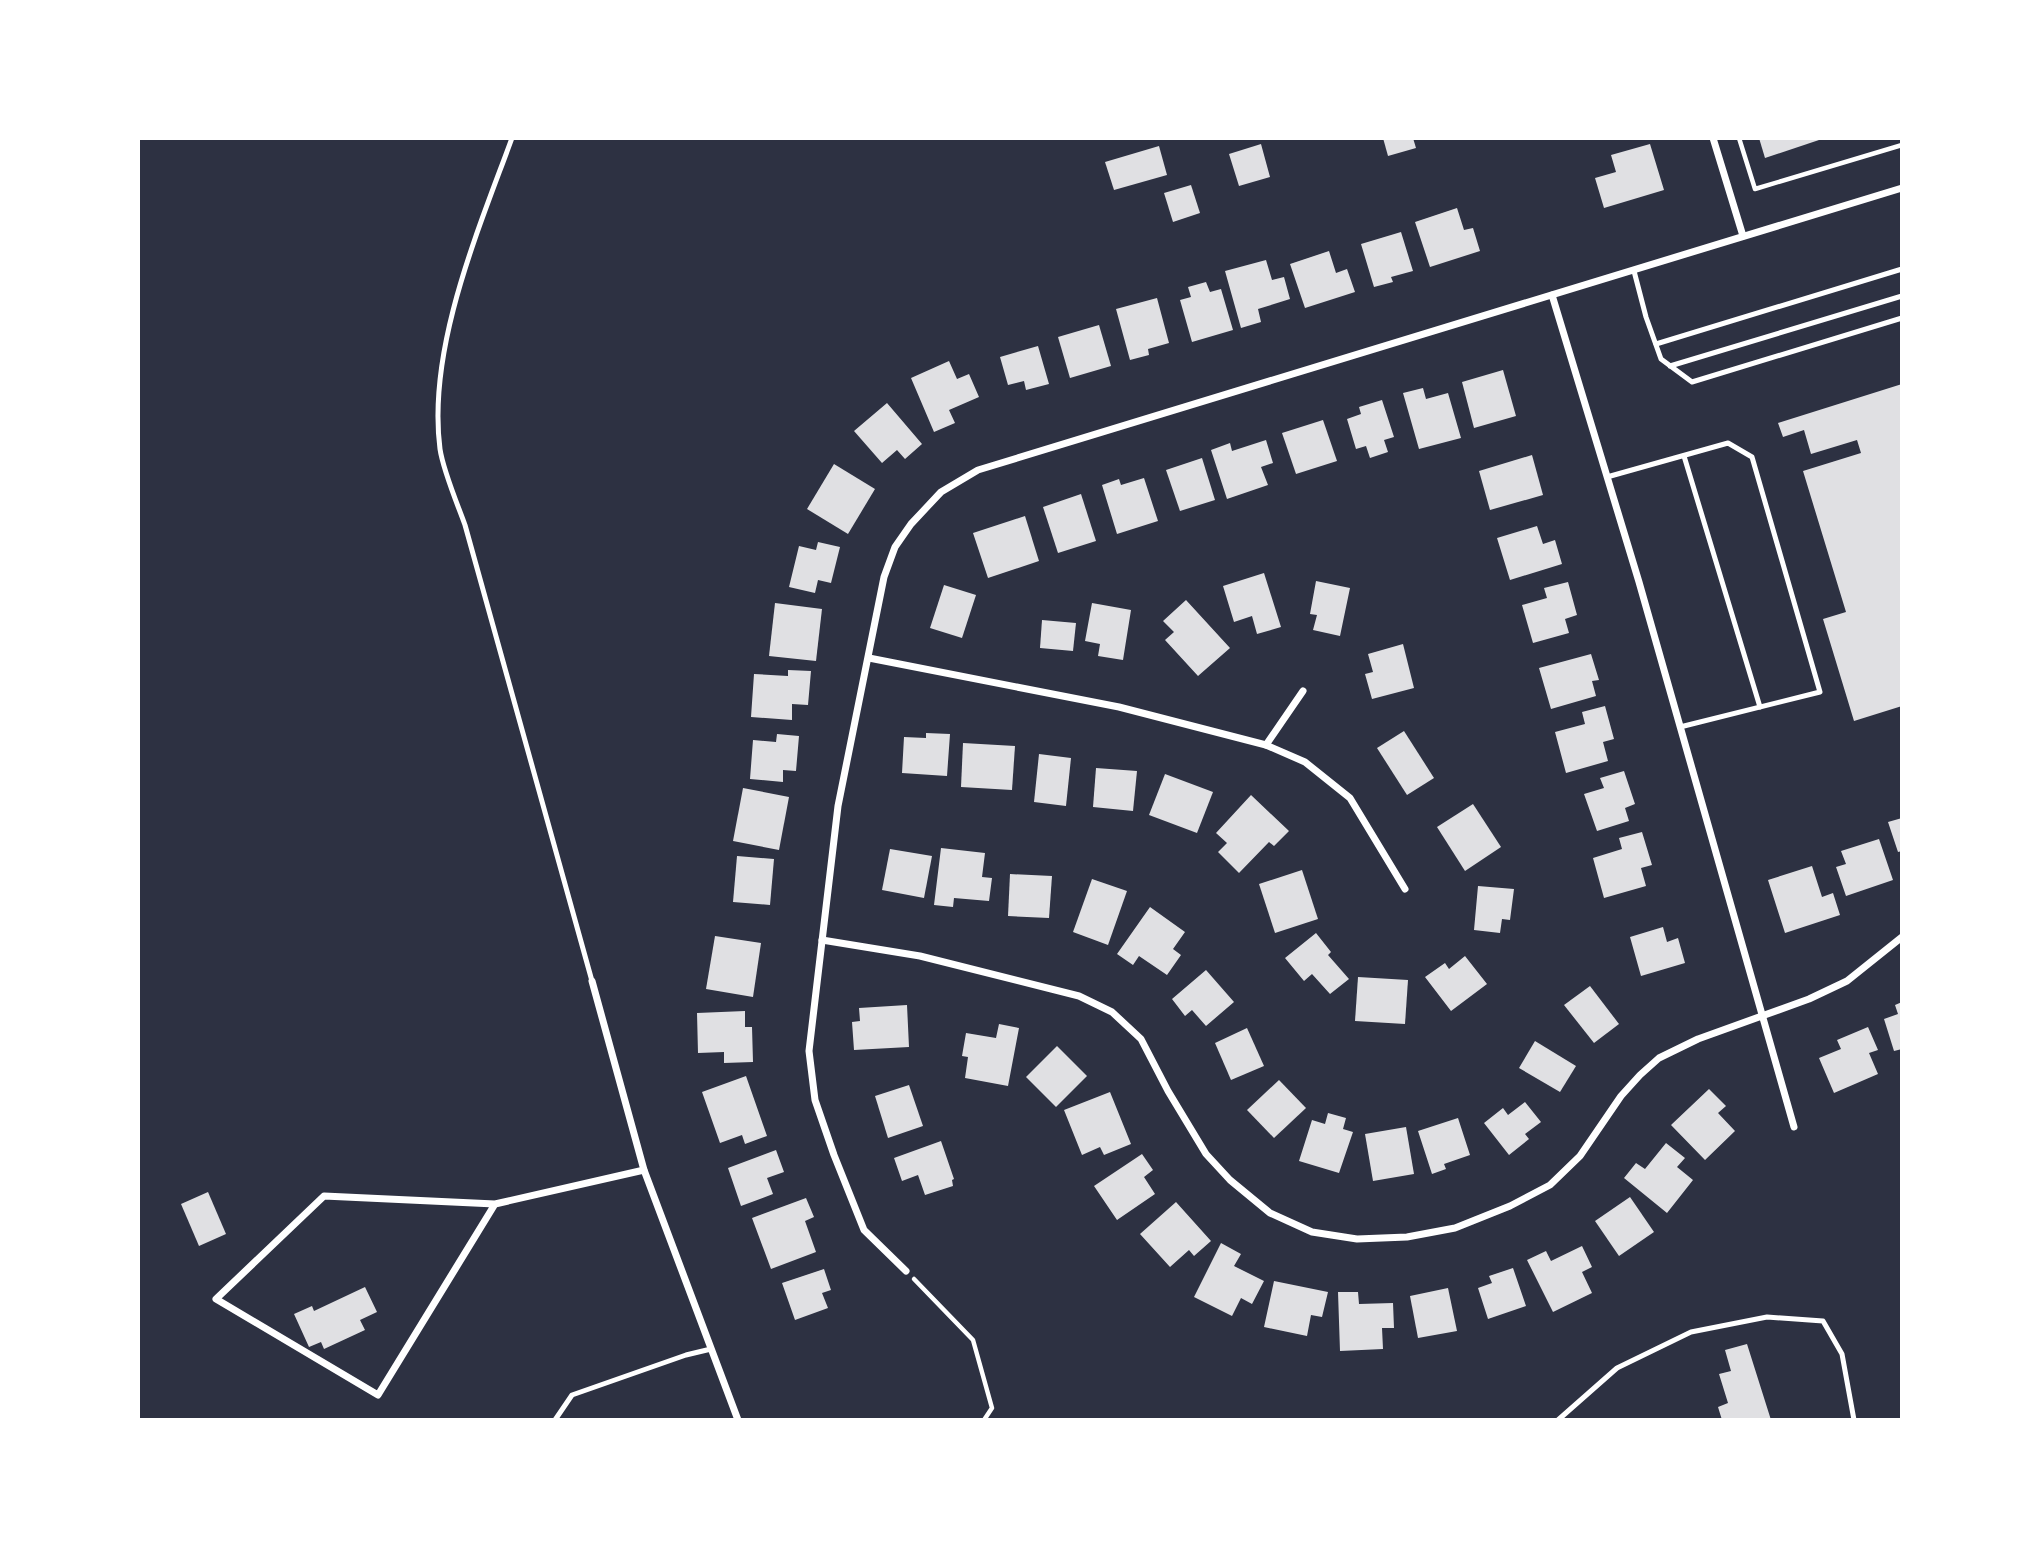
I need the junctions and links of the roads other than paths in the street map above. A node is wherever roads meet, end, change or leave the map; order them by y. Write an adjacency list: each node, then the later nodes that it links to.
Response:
1 (512, 138): 22 (lane)
2 (1713, 138): 4 (street)
3 (1902, 188): 4 (street)
4 (1743, 236): 6 (street)
5 (1902, 269): 10 (lane)
6 (1634, 271): 7 (street); 10 (lane)
7 (1552, 295): 13 (street); 14 (street)
8 (1902, 296): 11 (lane)
9 (1902, 318): 11 (lane)
10 (1656, 344): 11 (lane)
11 (1670, 366)
12 (1684, 456): 13 (lane); 16 (lane); 16 (lane)
13 (1607, 477): 17 (street)
14 (869, 657): 18 (street); 21 (street)
15 (1303, 691): 18 (street)
16 (1760, 707): 17 (lane)
17 (1680, 727): 23 (street)
18 (1266, 745): 19 (street)
19 (1405, 889)
20 (1902, 937): 23 (street)
21 (822, 940): 23 (street); 27 (street)
22 (592, 981): 25 (street)
23 (1761, 1016): 24 (street)
24 (1794, 1127)
25 (644, 1170): 26 (street); 28 (street)
26 (495, 1204): 26 (street)
27 (906, 1271)
28 (711, 1349): 29 (lane); 30 (street)
29 (555, 1420)
30 (738, 1420)
31 (1558, 1420): 32 (lane)
32 (1854, 1420)

